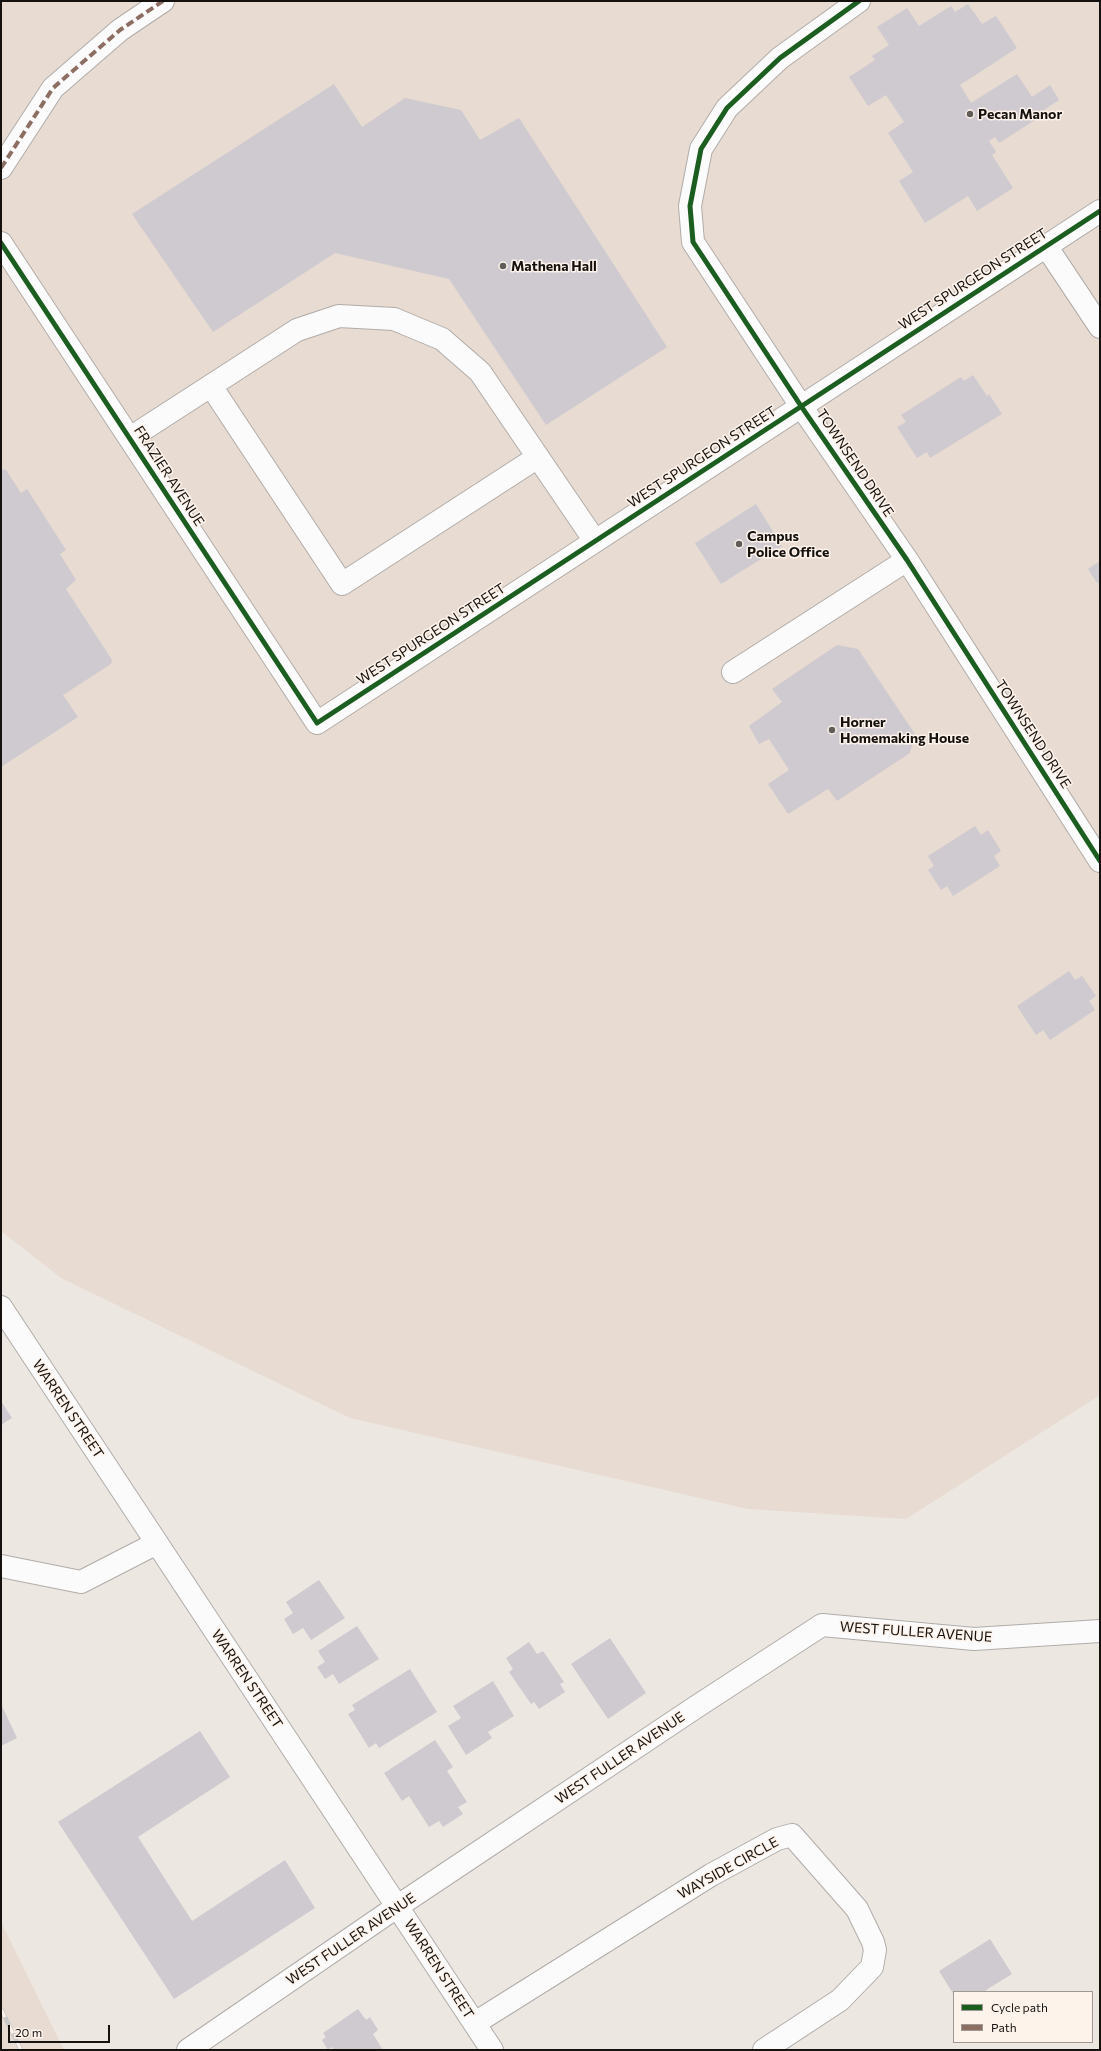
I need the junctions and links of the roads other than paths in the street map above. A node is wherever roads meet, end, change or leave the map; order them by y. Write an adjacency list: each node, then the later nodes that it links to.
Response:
1 (163, 1): 3 (street)
2 (859, 1): 9 (street, TOWNSEND DRIVE)
3 (1, 168)
4 (1100, 211): 6 (street, WEST SPURGEON STREET)
5 (1, 243): 10 (street, FRAZIER AVENUE)
6 (1046, 246): 7 (street); 9 (street, WEST SPURGEON STREET)
7 (1100, 328)
8 (211, 386): 10 (street); 11 (street); 11 (street)
9 (801, 406): 12 (street, WEST SPURGEON STREET); 13 (street, TOWNSEND DRIVE)
10 (130, 438): 15 (street, FRAZIER AVENUE)
11 (538, 457): 12 (street)
12 (595, 541): 15 (street, WEST SPURGEON STREET)
13 (907, 560): 14 (street); 16 (street, TOWNSEND DRIVE)
14 (733, 672)
15 (317, 723)
16 (1100, 861)
17 (1, 1308): 18 (street, WARREN STREET)
18 (156, 1543): 19 (street); 21 (street, WARREN STREET)
19 (1, 1566)
20 (1100, 1631): 21 (street, WEST FULLER AVENUE)
21 (398, 1906): 22 (street, WARREN STREET); 23 (street, WEST FULLER AVENUE)
22 (475, 2023): 24 (street, WARREN STREET); 25 (street, WAYSIDE CIRCLE)
23 (188, 2050)
24 (492, 2050)
25 (764, 2050)

